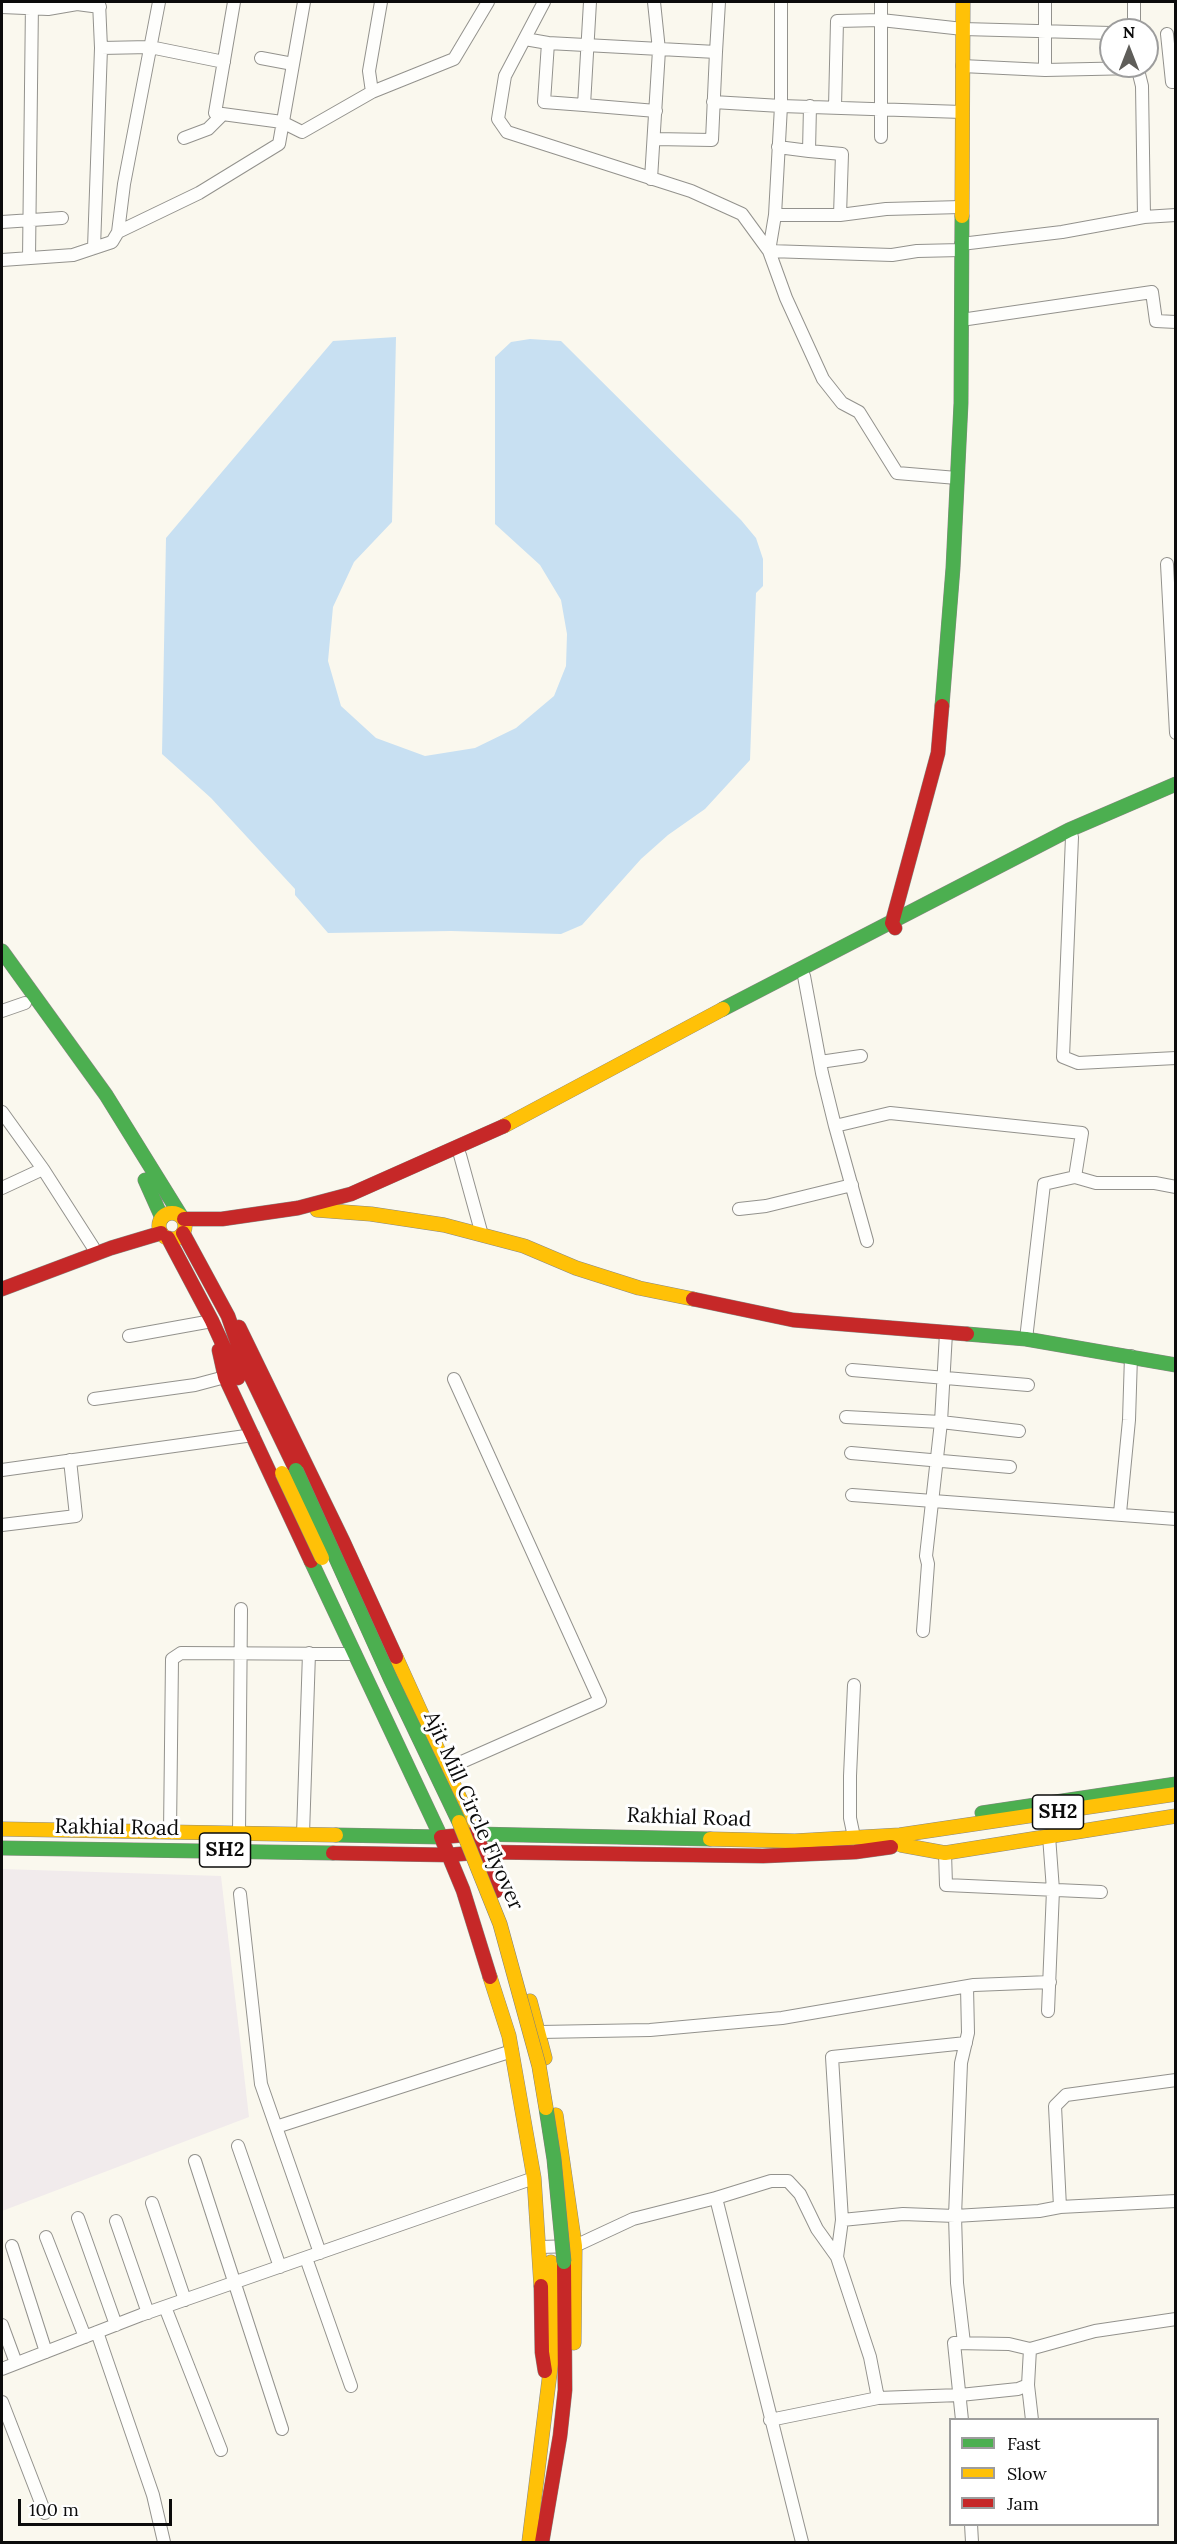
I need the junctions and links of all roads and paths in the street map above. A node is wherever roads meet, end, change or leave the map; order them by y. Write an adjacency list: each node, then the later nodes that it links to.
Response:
1 (159, 2): 28 (street)
2 (234, 2): 33 (street)
3 (304, 2): 34 (street)
4 (381, 2): 40 (street)
5 (488, 2): 40 (street)
6 (544, 2): 25 (street)
7 (590, 2): 27 (street)
8 (654, 2): 30 (street)
9 (719, 2): 31 (street)
10 (781, 2): 43 (street)
11 (881, 2): 20 (street)
12 (963, 2): 21 (main road)
13 (1045, 2): 22 (street)
14 (1134, 2): 15 (street); 19 (street)
15 (1140, 2)
16 (99, 4): 17 (street); 29 (street)
17 (32, 5): 18 (street); 65 (street)
18 (2, 7)
19 (1134, 18)
20 (881, 20): 21 (street); 45 (street); 46 (street)
21 (963, 29): 22 (street); 35 (main road)
22 (1045, 32): 23 (street); 37 (street)
23 (1099, 33)
24 (1167, 34): 39 (street)
25 (525, 39): 26 (street); 58 (street)
26 (548, 43): 27 (street); 42 (street)
27 (587, 46): 30 (street); 42 (street)
28 (150, 47): 29 (street); 33 (street); 67 (street)
29 (101, 48): 69 (street)
30 (659, 50): 31 (street); 47 (street)
31 (716, 52): 41 (street)
32 (261, 58): 34 (street)
33 (224, 62): 49 (street)
34 (293, 64): 50 (street)
35 (962, 66): 37 (street); 48 (main road)
36 (1099, 68): 37 (street)
37 (1045, 70)
38 (1140, 78): 63 (street)
39 (1176, 82)
40 (372, 92): 51 (street)
41 (713, 102): 43 (street); 54 (street)
42 (584, 105): 47 (street)
43 (781, 106): 44 (street); 56 (street)
44 (810, 106): 45 (street); 57 (street)
45 (835, 107): 46 (street)
46 (880, 110): 48 (street); 52 (street)
47 (656, 111): 54 (street)
48 (962, 112): 59 (main road)
49 (224, 114): 50 (street); 53 (street)
50 (282, 122): 51 (street); 55 (street)
51 (302, 132): 55 (street)
52 (881, 137)
53 (184, 138)
54 (654, 139): 58 (street)
55 (279, 144): 67 (street)
56 (778, 147): 57 (street); 60 (street)
57 (809, 151): 61 (street)
58 (651, 179): 70 (street)
59 (961, 207): 61 (street); 68 (main road)
60 (774, 214): 61 (street); 70 (street)
61 (840, 214)
62 (1176, 215): 63 (street)
63 (1144, 217): 68 (street)
64 (62, 218): 65 (street)
65 (30, 220): 66 (street); 71 (street)
66 (2, 222)
67 (118, 232): 69 (street)
68 (961, 247): 70 (street); 73 (main road)
69 (94, 248): 71 (street)
70 (769, 251): 75 (street)
71 (29, 258): 72 (street)
72 (2, 260)
73 (961, 320): 74 (street); 75 (main road)
74 (1176, 322)
75 (957, 478): 81 (main road)
76 (1167, 564): 77 (street)
77 (1176, 733)
78 (1176, 784): 81 (main road)
79 (1176, 794): 80 (main road)
80 (1072, 837): 81 (main road); 88 (street)
81 (894, 926): 84 (main road); 98 (main road)
82 (2, 951): 100 (main road)
83 (2, 971): 85 (main road)
84 (804, 976): 89 (street); 92 (main road)
85 (25, 1003): 86 (street); 101 (main road)
86 (2, 1011)
87 (861, 1056): 89 (street)
88 (1176, 1058)
89 (820, 1062): 91 (street)
90 (2, 1112): 93 (street)
91 (836, 1126): 94 (street); 95 (street)
92 (460, 1155): 98 (main road); 102 (street)
93 (43, 1169): 96 (street); 104 (street)
94 (1076, 1178): 97 (street); 111 (street)
95 (852, 1185): 99 (street); 103 (street)
96 (2, 1188)
97 (1176, 1188)
98 (316, 1207): 100 (main road); 102 (main road)
99 (739, 1209)
100 (183, 1222): 101 (main road); 101 (main road); 107 (main road)
101 (162, 1228): 104 (main road); 106 (main road); 108 (main road)
102 (482, 1235): 109 (main road)
103 (867, 1241)
104 (93, 1246): 105 (main road)
105 (2, 1281)
106 (2, 1289)
107 (228, 1316): 129 (main road, Ajit Mill Circle Flyover); 141 (main road)
108 (212, 1321): 110 (street); 115 (main road); 129 (main road, Ajit Mill Circle Flyover)
109 (946, 1333): 111 (main road); 116 (street)
110 (129, 1336)
111 (1026, 1339): 112 (main road)
112 (1131, 1356): 113 (main road); 132 (street)
113 (1176, 1365)
114 (852, 1370): 116 (street)
115 (225, 1377): 119 (street); 123 (main road)
116 (944, 1378): 118 (street); 121 (street)
117 (454, 1379): 141 (street)
118 (1028, 1385)
119 (94, 1399)
120 (846, 1417): 121 (street)
121 (941, 1422): 122 (street); 126 (street)
122 (1019, 1431)
123 (253, 1435): 125 (street); 139 (main road)
124 (851, 1453): 126 (street)
125 (70, 1460): 128 (street); 134 (street)
126 (938, 1460): 127 (street); 131 (street)
127 (1010, 1467)
128 (2, 1470)
129 (289, 1472): 188 (main road, Ajit Mill Circle Flyover, bridge)
130 (852, 1495): 131 (street)
131 (933, 1502): 132 (street); 136 (street)
132 (1120, 1513): 133 (street)
133 (1176, 1519)
134 (2, 1525)
135 (241, 1609): 138 (street)
136 (923, 1631)
137 (309, 1653): 138 (street); 139 (street); 149 (street)
138 (242, 1654): 147 (street); 148 (street)
139 (355, 1654): 152 (main road)
140 (854, 1685): 153 (street)
141 (448, 1768): 150 (main road)
142 (1176, 1784): 154 (main road)
143 (1176, 1794): 155 (main road, SH2)
144 (1176, 1806): 155 (main road, SH2)
145 (1176, 1816): 151 (main road)
146 (2, 1829): 147 (main road, Rakhial Road / SH2)
147 (170, 1832): 148 (main road, Rakhial Road / SH2)
148 (239, 1833): 149 (main road, Rakhial Road / SH2)
149 (303, 1834): 152 (main road, Rakhial Road / SH2)
150 (476, 1834): 152 (main road, Rakhial Road); 153 (main road, Rakhial Road / SH2); 157 (main road)
151 (1049, 1836): 155 (main road); 159 (street)
152 (441, 1837): 158 (main road)
153 (854, 1838): 154 (main road, Rakhial Road / SH2)
154 (900, 1840): 155 (main road, SH2); 157 (main road, Rakhial Road / SH2)
155 (942, 1842): 159 (street)
156 (2, 1848): 158 (main road, Rakhial Road / SH2)
157 (483, 1852): 158 (main road, Rakhial Road); 165 (main road)
158 (449, 1855): 167 (main road)
159 (1053, 1890): 160 (street); 162 (street)
160 (1101, 1892)
161 (240, 1894): 169 (street)
162 (1050, 1982): 163 (street); 164 (street)
163 (967, 1987): 165 (street); 166 (street)
164 (1048, 2011)
165 (540, 2032): 183 (main road)
166 (966, 2043): 177 (street); 179 (street)
167 (512, 2051): 169 (street); 172 (main road)
168 (1176, 2080): 176 (street)
169 (276, 2127): 185 (street)
170 (238, 2146): 189 (street)
171 (195, 2161): 190 (street)
172 (534, 2178): 184 (main road); 185 (street)
173 (716, 2198): 183 (street); 186 (street); 212 (street)
174 (1176, 2201): 176 (street)
175 (152, 2203): 191 (street)
176 (1060, 2207): 177 (street)
177 (955, 2216): 179 (street); 198 (street)
178 (78, 2218): 196 (street)
179 (842, 2220): 186 (street)
180 (116, 2221): 193 (street)
181 (46, 2237): 197 (street)
182 (12, 2246): 200 (street)
183 (575, 2246): 184 (street); 206 (main road)
184 (540, 2247): 205 (main road)
185 (320, 2253): 187 (street)
186 (837, 2256): 208 (street)
187 (306, 2258): 189 (street); 204 (street)
188 (557, 2262): 205 (main road, Ajit Mill Circle Flyover); 206 (main road, Ajit Mill Circle Flyover)
189 (280, 2267): 190 (street)
190 (235, 2283): 191 (street); 213 (street)
191 (185, 2300): 192 (street)
192 (165, 2307): 193 (street); 214 (street)
193 (148, 2313): 196 (street)
194 (1176, 2319): 199 (street)
195 (2, 2325): 201 (street)
196 (116, 2325): 197 (street)
197 (91, 2335): 200 (street); 217 (street)
198 (964, 2343): 199 (street); 207 (street)
199 (1030, 2349): 203 (street)
200 (46, 2352): 201 (street)
201 (16, 2363): 202 (street)
202 (2, 2369)
203 (1028, 2385): 207 (street); 211 (street)
204 (351, 2386)
205 (549, 2390): 218 (main road, Ajit Mill Circle Flyover)
206 (565, 2390): 219 (main road)
207 (960, 2395): 208 (street); 210 (street)
208 (878, 2398): 212 (street)
209 (2, 2402): 215 (street)
210 (962, 2418)
211 (1032, 2418)
212 (770, 2420): 220 (street)
213 (282, 2429)
214 (221, 2450)
215 (45, 2513)
216 (970, 2526): 221 (street)
217 (164, 2542)
218 (529, 2542)
219 (542, 2542)
220 (802, 2542)
221 (972, 2542)

